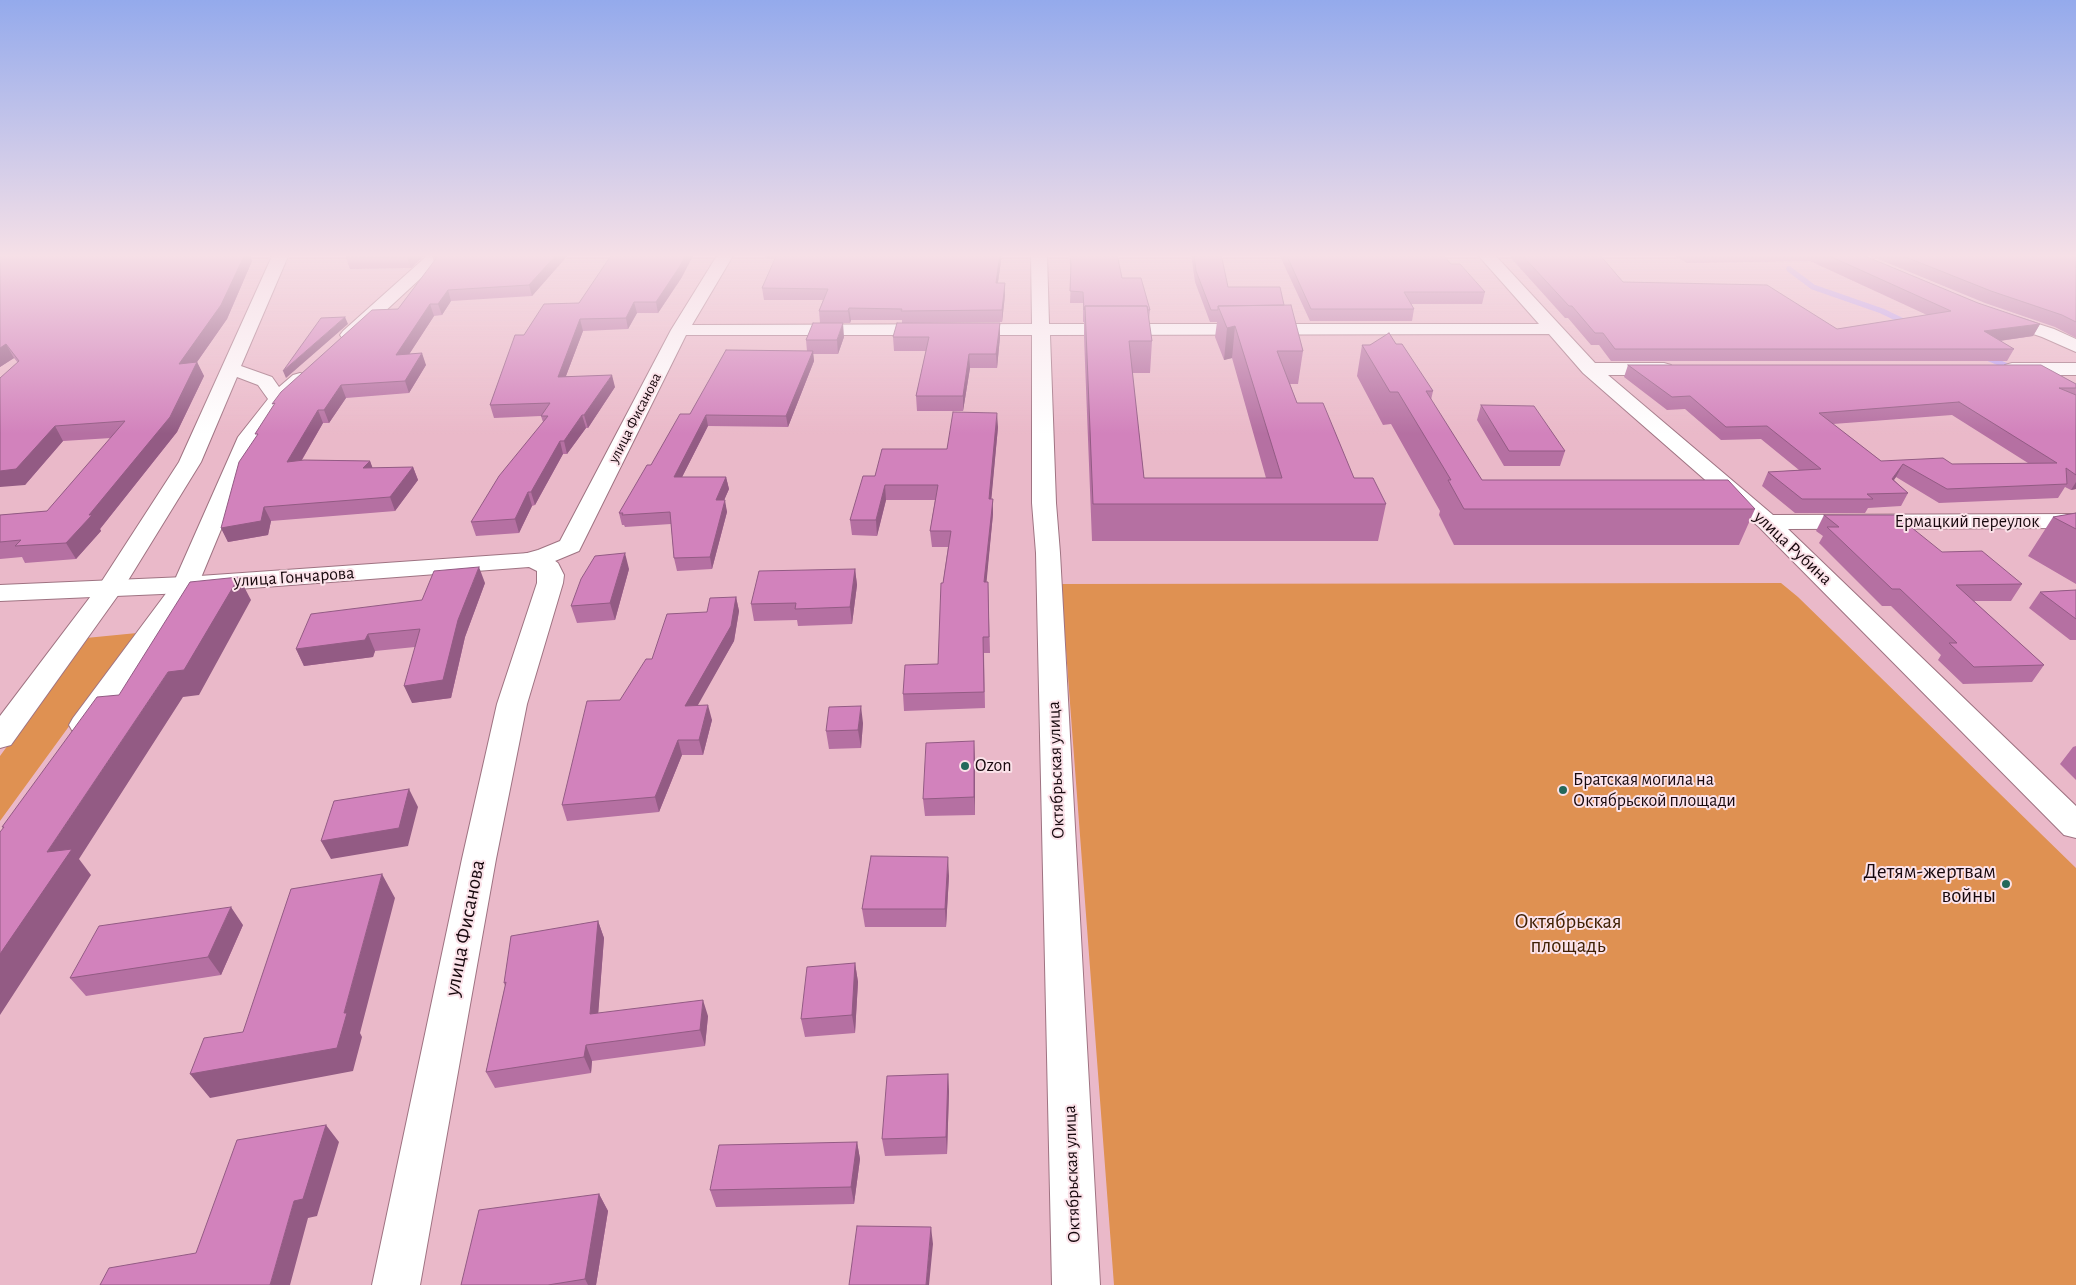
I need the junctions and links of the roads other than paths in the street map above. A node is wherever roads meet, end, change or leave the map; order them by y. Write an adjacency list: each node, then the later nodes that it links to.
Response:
1 (255, 314): 13 (street)
2 (372, 314): 10 (street)
3 (690, 314): 8 (street, улица Фисанова)
4 (1041, 314): 9 (street, Октябрьская улица)
5 (1540, 314): 7 (street, улица Рубина)
6 (1993, 314): 11 (street)
7 (1553, 328): 9 (street); 14 (street, улица Рубина)
8 (680, 330): 9 (street); 21 (street, улица Фисанова)
9 (1041, 330): 29 (street, Октябрьская улица)
10 (336, 346)
11 (2076, 346)
12 (314, 366): 18 (street)
13 (231, 369): 18 (street); 23 (street)
14 (1590, 369): 15 (street); 20 (street, улица Рубина)
15 (1679, 369)
16 (1994, 369): 17 (street)
17 (2076, 369)
18 (278, 399): 22 (street)
19 (2076, 521): 20 (street, Ермацкий переулок)
20 (1767, 522): 27 (street, улица Рубина)
21 (544, 573): 22 (street, улица Гончарова); 28 (street, улица Фисанова)
22 (185, 585): 23 (street, улица Гончарова); 26 (street)
23 (111, 587): 24 (street, улица Гончарова); 25 (street)
24 (0, 593)
25 (0, 738)
26 (69, 745)
27 (2076, 826)
28 (396, 1285)
29 (1076, 1285)

